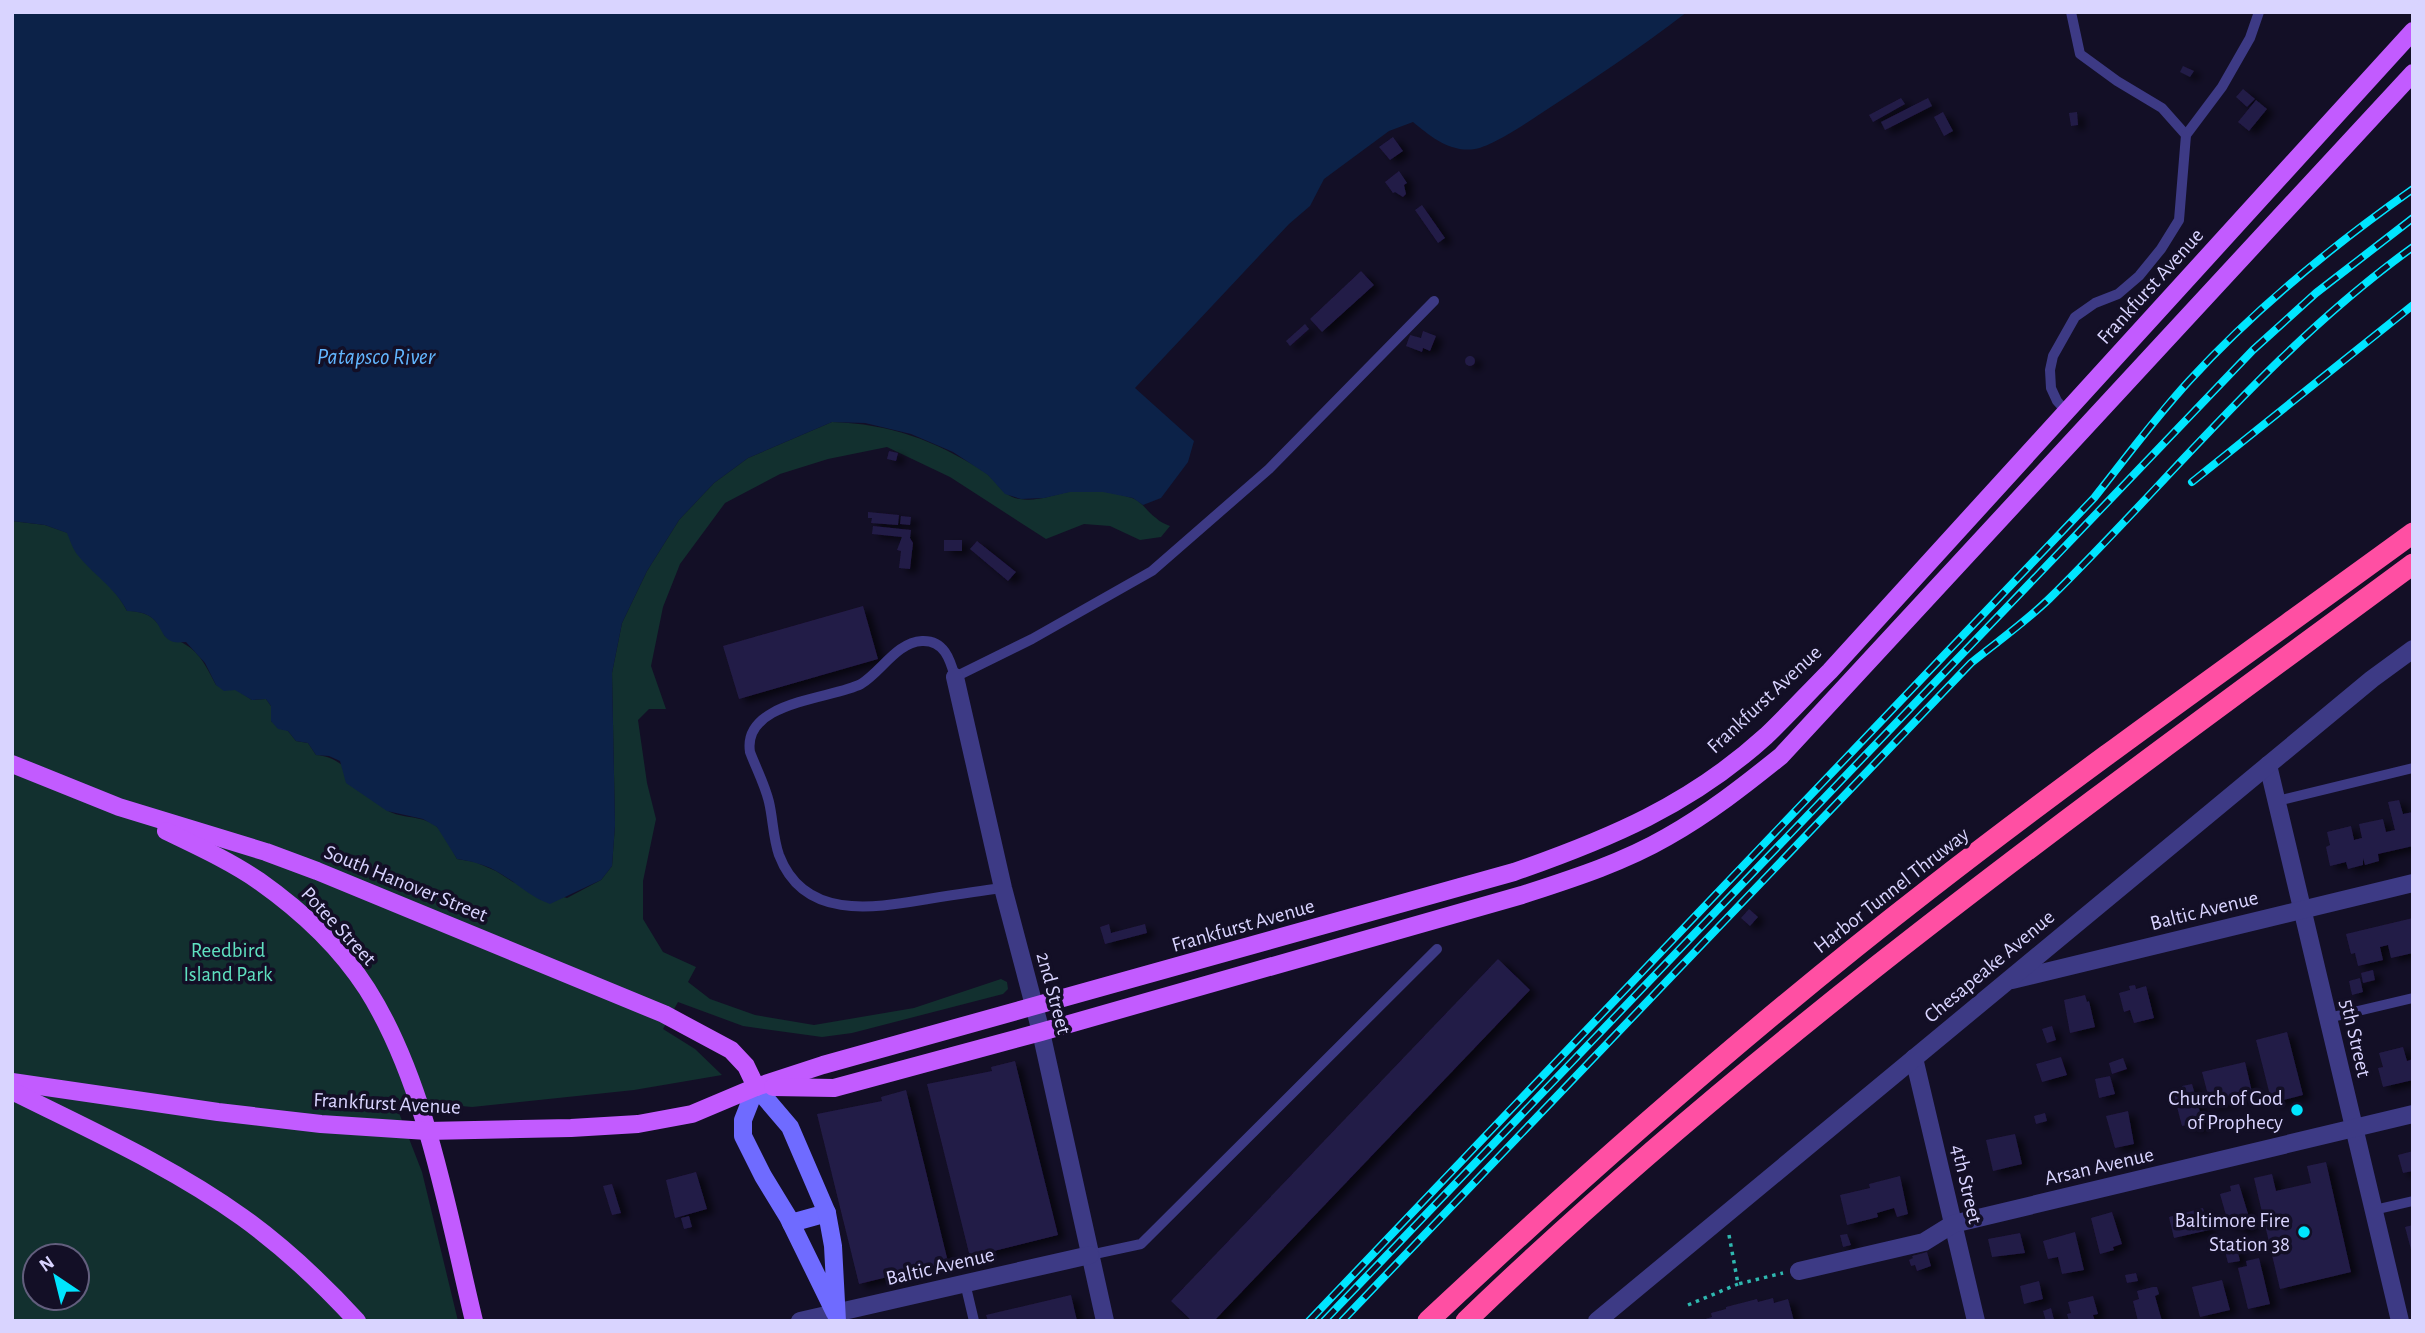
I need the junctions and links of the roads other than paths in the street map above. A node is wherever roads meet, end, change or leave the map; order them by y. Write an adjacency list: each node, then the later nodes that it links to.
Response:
1 (2071, 12): 5 (lane)
2 (2259, 12): 5 (lane)
3 (2413, 31): 6 (main road, Frankfurst Avenue)
4 (2413, 73): 7 (main road, Frankfurst Avenue)
5 (2186, 135): 9 (lane)
6 (2294, 161): 7 (main road); 9 (main road, Frankfurst Avenue)
7 (2314, 180): 10 (main road, Frankfurst Avenue)
8 (1434, 301): 14 (lane)
9 (2066, 411): 10 (main road); 26 (main road, Frankfurst Avenue)
10 (2085, 428): 28 (main road, Frankfurst Avenue)
11 (2413, 533): 51 (highway, Harbor Tunnel Thruway)
12 (2413, 564): 52 (highway)
13 (2413, 649): 16 (street, Chesapeake Avenue)
14 (955, 677): 21 (street, 2nd Street); 21 (lane)
15 (12, 764): 19 (main road, South Hanover Street)
16 (2268, 765): 18 (street, 5th Street); 24 (street, Chesapeake Avenue)
17 (2413, 768): 18 (lane)
18 (2277, 801): 22 (street, 5th Street)
19 (119, 807): 31 (main road, South Hanover Street); 35 (main road, Potee Street)
20 (2413, 883): 22 (street, Baltic Avenue)
21 (1003, 888): 26 (street, 2nd Street)
22 (2303, 910): 24 (street, Baltic Avenue); 27 (street, 5th Street)
23 (1437, 950): 41 (lane)
24 (2005, 982): 29 (street, Chesapeake Avenue)
25 (2413, 998): 27 (lane)
26 (1034, 1007): 28 (street, 2nd Street); 31 (main road, Frankfurst Avenue)
27 (2328, 1018): 34 (street, 5th Street)
28 (1041, 1032): 31 (main road, Frankfurst Avenue); 41 (street, 2nd Street)
29 (1914, 1058): 40 (street, 4th Street); 53 (street, Chesapeake Avenue)
30 (12, 1082): 35 (main road, Frankfurst Avenue)
31 (756, 1087): 35 (main road, Frankfurst Avenue); 38 (main road, South Hanover Street); 39 (main road)
32 (12, 1091): 46 (main road)
33 (2413, 1114): 34 (street, Arsan Avenue)
34 (2354, 1128): 37 (street, 5th Street); 40 (street, Arsan Avenue)
35 (427, 1130): 47 (main road, Potee Street)
36 (2413, 1201): 37 (lane)
37 (2374, 1210): 45 (street, 5th Street)
38 (827, 1213): 39 (main road); 44 (main road, South Hanover Street)
39 (791, 1223): 44 (main road)
40 (1953, 1224): 42 (street, Arsan Avenue); 54 (street, 4th Street)
41 (1090, 1255): 43 (street, Baltic Avenue); 50 (street, 2nd Street)
42 (1799, 1271)
43 (965, 1283): 44 (street, Baltic Avenue); 49 (lane)
44 (836, 1317): 48 (street, Baltic Avenue)
45 (2402, 1320)
46 (357, 1321)
47 (474, 1321)
48 (800, 1321)
49 (974, 1321)
50 (1105, 1321)
51 (1428, 1321)
52 (1466, 1321)
53 (1597, 1321)
54 (1976, 1321)

